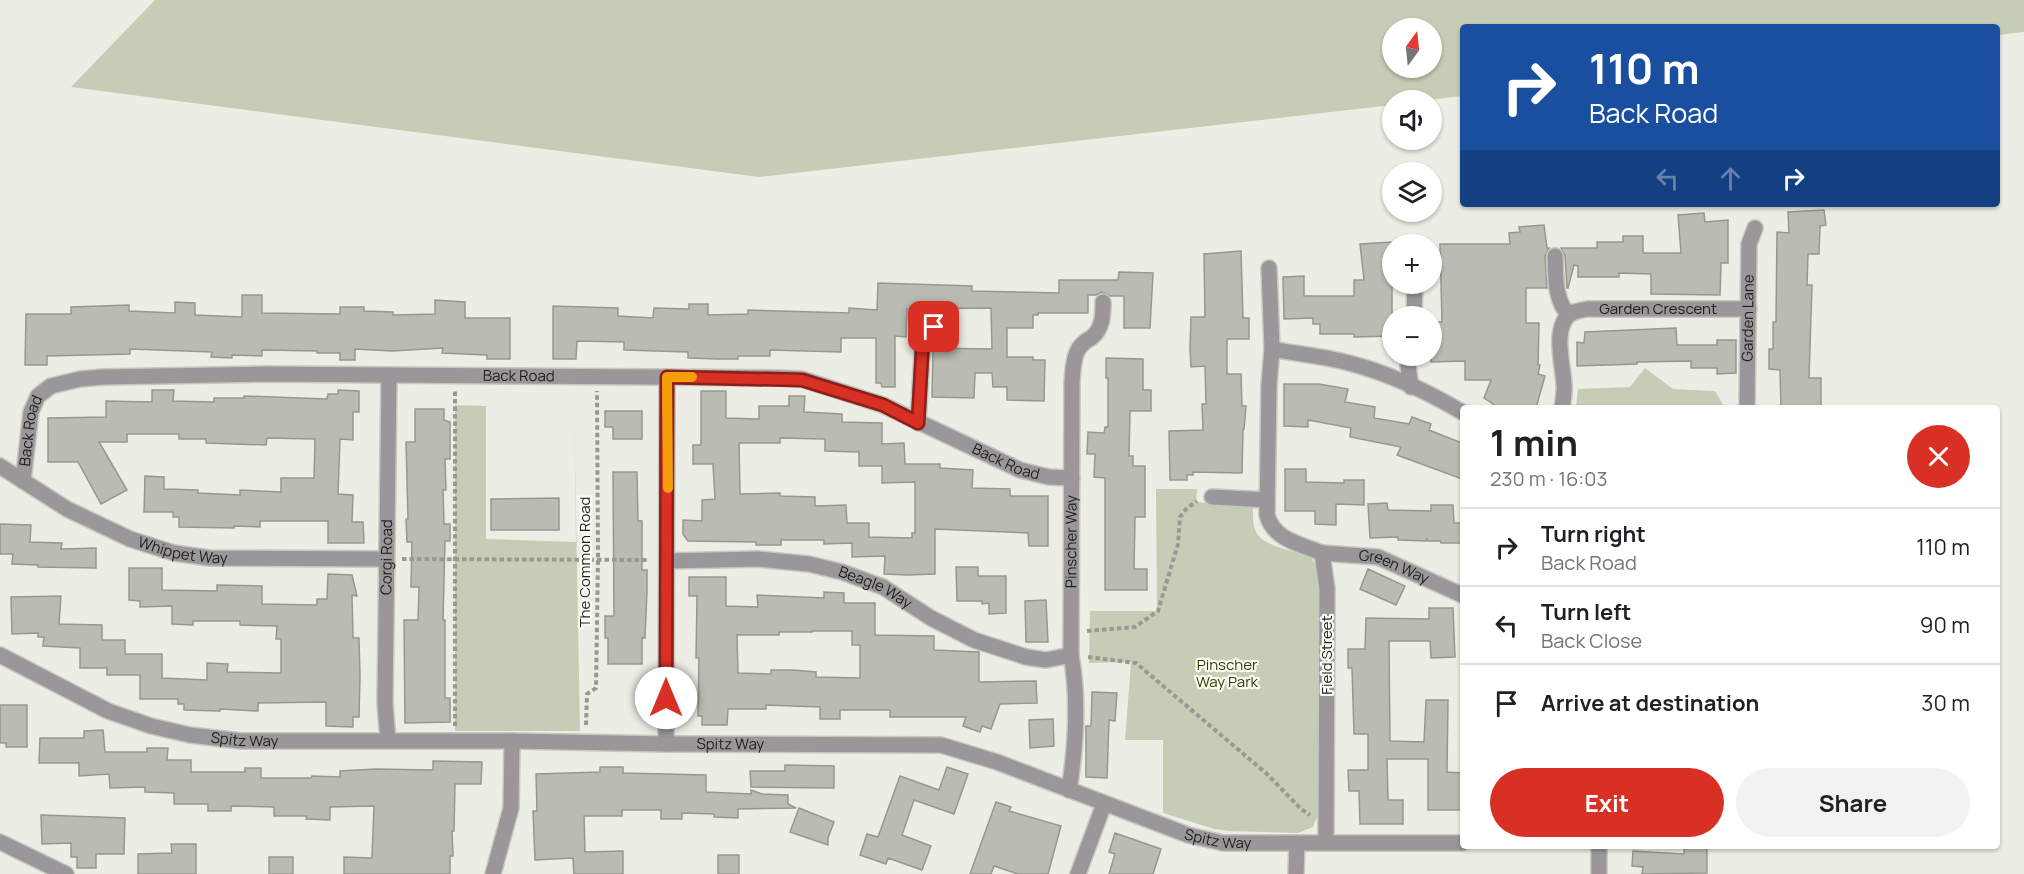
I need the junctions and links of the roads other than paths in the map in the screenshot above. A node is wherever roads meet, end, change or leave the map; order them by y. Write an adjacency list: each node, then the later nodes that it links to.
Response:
1 (1755, 228): 5 (street, Garden Lane)
2 (1555, 256): 6 (street)
3 (1269, 268): 8 (street)
4 (1103, 302): 18 (street, Pinscher Way)
5 (1749, 309): 6 (street, Garden Crescent); 14 (street, Garden Lane)
6 (1569, 315): 13 (street)
7 (934, 327): 16 (street)
8 (1272, 349): 12 (street); 21 (street)
9 (1408, 366): 12 (street)
10 (389, 375): 11 (street, Back Road); 19 (street, Back Road); 23 (street, Corgi Road)
11 (667, 377): 16 (street, Back Road); 24 (street)
12 (1410, 387): 15 (street)
13 (1562, 405)
14 (1747, 405)
15 (1460, 411)
16 (918, 423): 18 (street, Back Road)
17 (0, 466): 19 (street, Whippet Way)
18 (1072, 478): 27 (street, Pinscher Way)
19 (23, 482): 23 (street, Whippet Way)
20 (1212, 497): 21 (street)
21 (1267, 500): 22 (street)
22 (1322, 553): 25 (street, Green Way); 35 (street, Field Street)
23 (386, 559): 28 (street, Corgi Road)
24 (668, 561): 27 (street, Beagle Way); 30 (street)
25 (1460, 594)
26 (0, 655): 28 (street, Spitz Way)
27 (1071, 655): 31 (street, Pinscher Way)
28 (388, 741): 29 (street, Spitz Way)
29 (512, 741): 30 (street, Spitz Way); 39 (street)
30 (666, 744): 31 (street, Spitz Way)
31 (1069, 790): 32 (street, Spitz Way)
32 (1104, 804): 34 (street, Spitz Way); 40 (street)
33 (0, 842): 38 (street)
34 (1297, 843): 35 (street, Spitz Way); 41 (street)
35 (1326, 843): 36 (street, Spitz Way)
36 (1460, 843)
37 (1599, 849): 42 (street)
38 (66, 874)
39 (493, 874)
40 (1078, 874)
41 (1296, 874)
42 (1599, 874)

